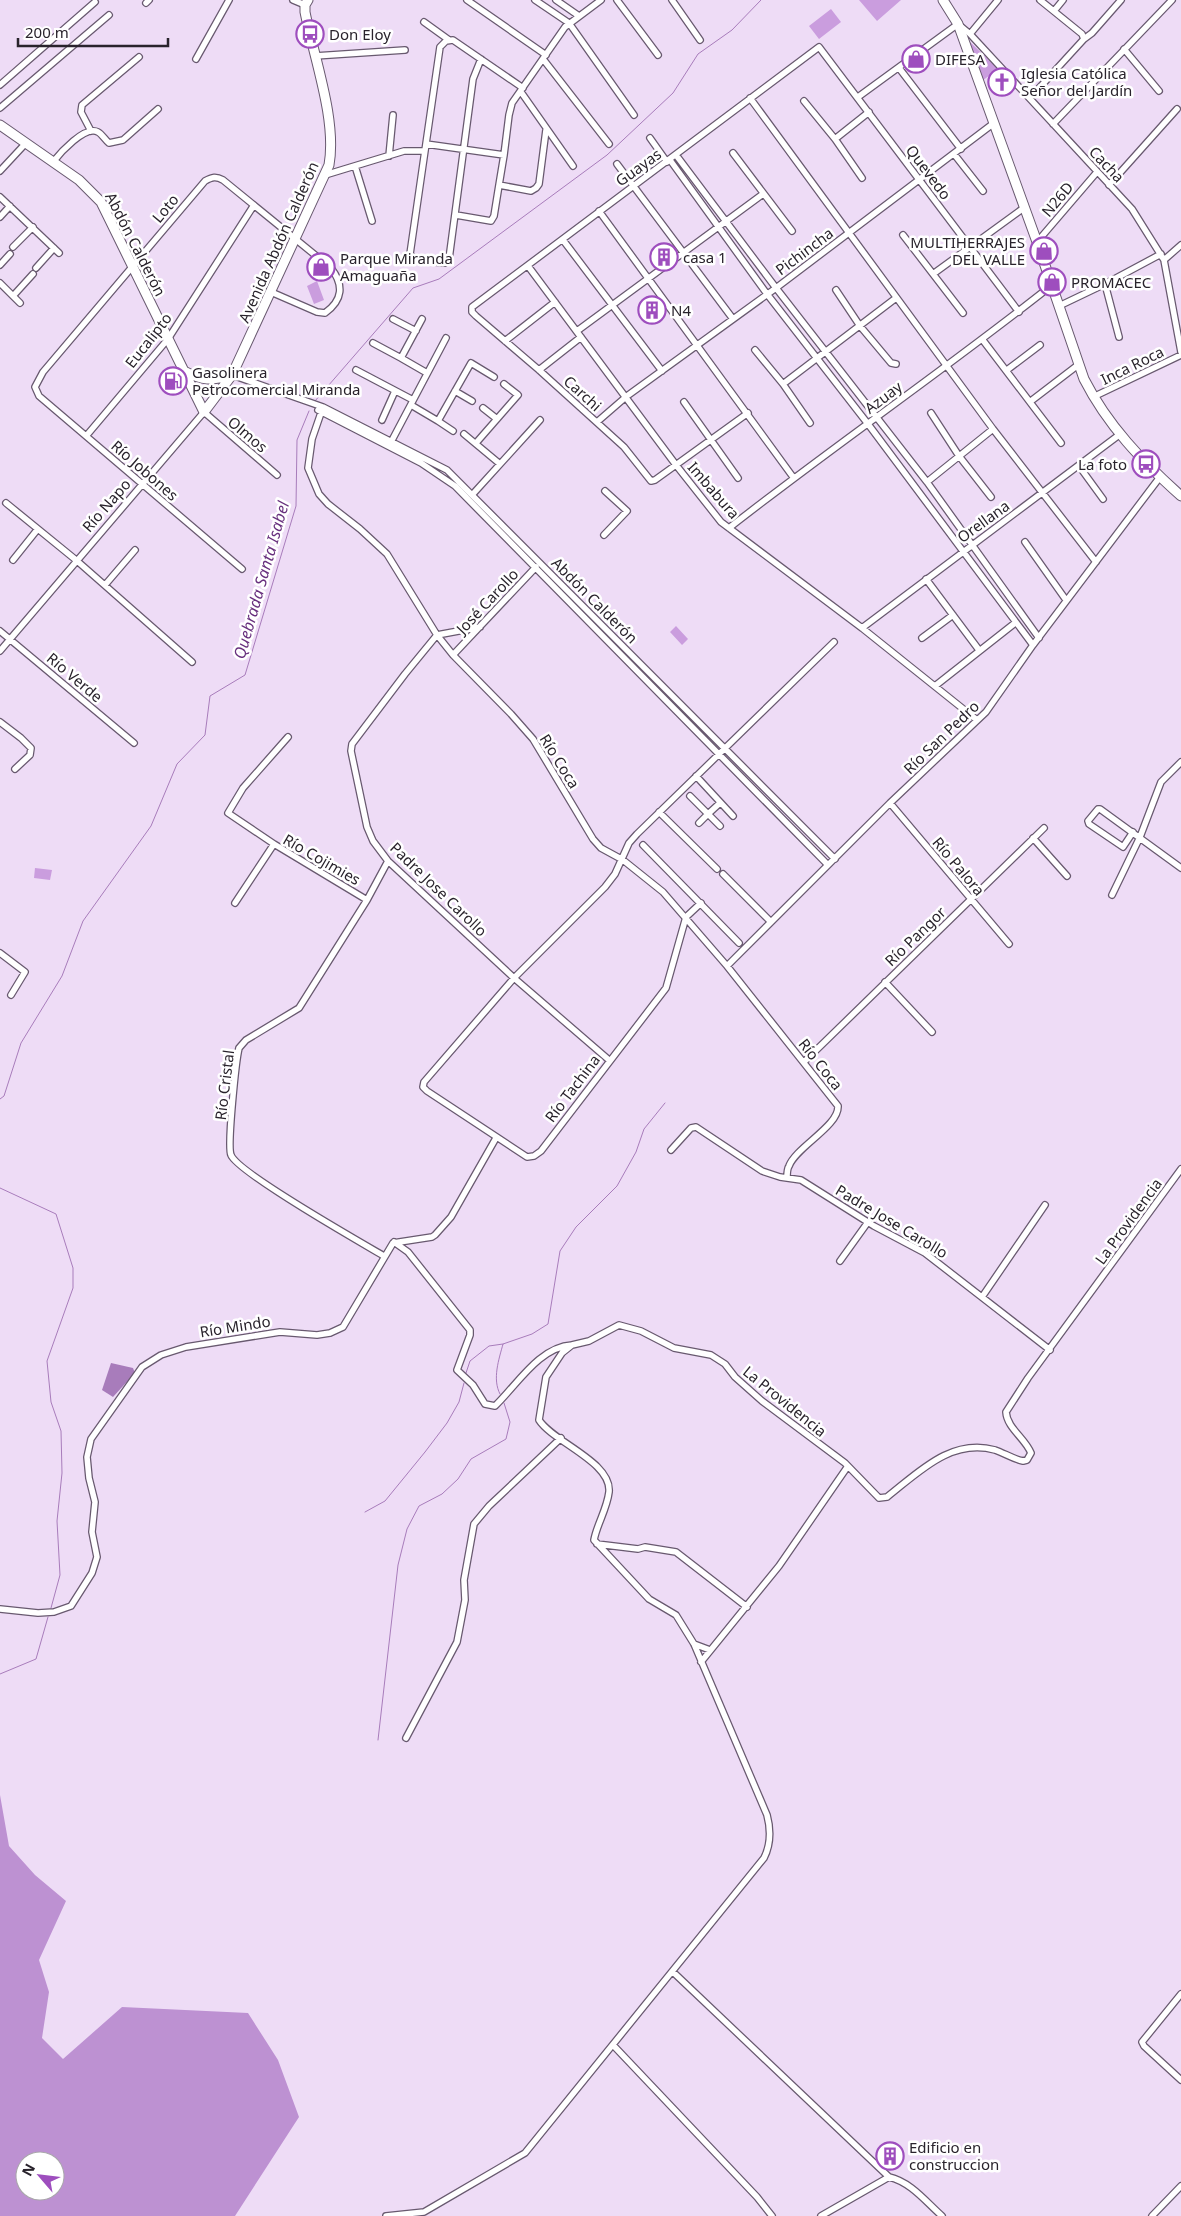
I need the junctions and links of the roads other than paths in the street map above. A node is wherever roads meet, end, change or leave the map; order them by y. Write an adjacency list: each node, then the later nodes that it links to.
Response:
1 (229, 0): 34 (street)
2 (293, 0): 16 (street)
3 (467, 0): 33 (street)
4 (535, 0): 21 (street)
5 (556, 0): 19 (street)
6 (601, 0): 19 (street)
7 (617, 0): 30 (street)
8 (672, 0): 26 (street)
9 (943, 0): 22 (street)
10 (998, 0): 23 (street)
11 (1040, 0): 17 (street)
12 (1063, 0): 17 (street)
13 (1121, 0): 24 (street)
14 (1172, 0): 29 (street)
15 (95, 2): 37 (street)
16 (306, 2): 31 (street, Avenida Abdón Calderón)
17 (1054, 11): 24 (street)
18 (109, 16): 44 (street)
19 (579, 16): 21 (street)
20 (424, 22): 25 (street)
21 (569, 23): 33 (street); 49 (street)
22 (958, 24): 23 (street, Cacha); 36 (street); 50 (street)
23 (970, 34): 42 (street, Cacha)
24 (1084, 39): 42 (street)
25 (449, 40): 35 (street); 58 (street)
26 (700, 40)
27 (819, 47): 40 (street, Quevedo); 41 (street, Guayas)
28 (405, 50): 31 (street)
29 (1124, 50): 39 (street); 51 (street)
30 (658, 55)
31 (315, 56): 75 (street, Avenida Abdón Calderón)
32 (139, 57): 54 (street)
33 (544, 57): 38 (street); 59 (street)
34 (196, 59)
35 (481, 59): 38 (street); 61 (street)
36 (898, 68): 40 (street); 60 (street)
37 (0, 84)
38 (522, 90): 53 (street); 65 (street)
39 (1158, 91)
40 (858, 97): 47 (street, Quevedo)
41 (750, 98): 66 (street, Guayas); 95 (street)
42 (1030, 98): 51 (street, Cacha)
43 (804, 101): 56 (street)
44 (0, 108)
45 (158, 109): 54 (street)
46 (1177, 109): 79 (street)
47 (869, 112): 56 (street); 77 (street, Quevedo)
48 (393, 116): 67 (street)
49 (634, 116)
50 (994, 123): 60 (street, Pichincha); 86 (street)
51 (1053, 124): 74 (street, Cacha)
52 (0, 125): 57 (street, Abdón Calderón)
53 (546, 130): 72 (street); 78 (street)
54 (91, 131): 69 (street)
55 (650, 138): 68 (street)
56 (835, 138): 76 (street)
57 (26, 143): 69 (street, Abdón Calderón); 73 (street)
58 (426, 144): 61 (street); 62 (street)
59 (609, 144)
60 (961, 149): 64 (street, Pichincha)
61 (465, 150): 65 (street); 88 (street)
62 (424, 151): 67 (street); 88 (street)
63 (733, 153): 82 (street)
64 (954, 154): 77 (street, Pichincha); 81 (street)
65 (504, 155): 78 (street)
66 (676, 155): 68 (street, Guayas); 90 (street)
67 (389, 156): 71 (street)
68 (668, 161): 80 (street, Guayas); 92 (street)
69 (53, 162): 108 (street, Abdón Calderón)
70 (617, 164): 80 (street)
71 (355, 166): 75 (street); 91 (street)
72 (573, 166)
73 (0, 171)
74 (1096, 172): 79 (street, Cacha); 99 (street, N26D)
75 (325, 175): 97 (street, Avenida Abdón Calderón)
76 (862, 178)
77 (919, 179): 95 (street, Pichincha); 102 (street, Quevedo)
78 (499, 184): 88 (street)
79 (1109, 185): 105 (street, Cacha)
80 (633, 186): 87 (street, Guayas); 104 (street)
81 (983, 191)
82 (763, 194): 90 (street); 94 (street)
83 (0, 197): 85 (street)
84 (254, 205): 97 (street, Loto); 108 (street, Loto); 137 (street, Eucalipto)
85 (10, 206): 89 (street); 93 (street)
86 (1025, 206): 99 (street); 102 (street)
87 (599, 211): 98 (street, Guayas); 111 (street)
88 (456, 215)
89 (0, 217)
90 (726, 220): 92 (street); 115 (street)
91 (372, 221)
92 (719, 226): 104 (street); 118 (street)
93 (32, 228): 101 (street); 119 (street)
94 (792, 231)
95 (848, 234): 115 (street, Pichincha); 120 (street)
96 (904, 235): 110 (street)
97 (296, 240): 117 (street, Avenida Abdón Calderón); 117 (street, Loto)
98 (563, 240): 109 (street, Guayas); 123 (street)
99 (1038, 242): 114 (street)
100 (1181, 245): 106 (street)
101 (12, 247)
102 (971, 247): 110 (street); 126 (street, Quevedo)
103 (10, 254): 107 (street)
104 (684, 254): 111 (street); 130 (street)
105 (1161, 254): 106 (street, Cacha); 113 (street)
106 (1164, 260): 144 (street, Cacha)
107 (0, 265)
108 (133, 266): 137 (street, Abdón Calderón); 161 (street, Loto)
109 (528, 266): 121 (street, Imbabura); 125 (street, Guayas)
110 (934, 274): 127 (street)
111 (650, 278): 123 (street); 142 (street)
112 (0, 283): 119 (street)
113 (1105, 284): 124 (street); 135 (street)
114 (1052, 285): 124 (street); 126 (street, Azuay)
115 (776, 288): 118 (street, Pichincha); 145 (street)
116 (836, 290): 131 (street)
117 (271, 292): 157 (street, Avenida Abdón Calderón)
118 (767, 294): 130 (street, Pichincha); 147 (street)
119 (13, 296): 122 (street)
120 (896, 298): 131 (street); 149 (street)
121 (555, 302): 133 (street, Imbabura); 139 (street)
122 (20, 303)
123 (613, 305): 133 (street); 155 (street)
124 (1059, 306): 150 (street)
125 (472, 307): 139 (street, Carchi)
126 (1019, 312): 138 (street, Azuay)
127 (963, 313)
128 (393, 319): 132 (street)
129 (422, 319): 132 (street)
130 (733, 319): 142 (street, Pichincha)
131 (860, 326): 145 (street); 148 (street)
132 (416, 331): 146 (street)
133 (577, 331): 134 (street, Imbabura)
134 (581, 337): 152 (street); 164 (street, Imbabura)
135 (1119, 337)
136 (446, 338): 156 (street)
137 (168, 339): 154 (street, Abdón Calderón); 187 (street, Eucalipto)
138 (982, 339): 149 (street, Azuay); 153 (street)
139 (505, 341): 152 (street, Carchi)
140 (373, 343): 146 (street)
141 (1040, 345): 153 (street)
142 (696, 346): 155 (street, Pichincha); 173 (street)
143 (755, 350): 160 (street)
144 (1181, 350): 165 (street, Inca Roca)
145 (826, 353): 147 (street); 175 (street)
146 (401, 358): 156 (street)
147 (818, 358): 160 (street); 182 (street)
148 (896, 364)
149 (946, 365): 175 (street, Azuay); 183 (street)
150 (1078, 365): 165 (street); 167 (street)
151 (356, 370): 162 (street)
152 (540, 370): 180 (street, Carchi)
153 (1007, 370): 167 (street)
154 (184, 371): 157 (street); 172 (street, Abdón Calderón)
155 (662, 371): 164 (street, Pichincha)
156 (427, 373): 168 (street)
157 (232, 376): 171 (street, Abdón Calderón); 172 (street, Río Napo)
158 (494, 377): 163 (street)
159 (504, 384): 176 (street)
160 (783, 384): 181 (street)
161 (35, 387): 187 (street, Río Jobones)
162 (395, 391): 168 (street); 177 (street)
163 (455, 391): 166 (street); 179 (street)
164 (627, 396): 180 (street, Pichincha); 194 (street, Imbabura)
165 (1093, 397): 186 (street)
166 (472, 400)
167 (1030, 401): 189 (street)
168 (412, 402): 179 (street); 190 (street)
169 (684, 402): 188 (street)
170 (483, 408): 176 (street)
171 (322, 409): 190 (street, Abdón Calderón); 229 (street, Río Coca)
172 (204, 412): 196 (street, Olmos); 201 (street, Río Napo)
173 (748, 413): 188 (street); 197 (street)
174 (931, 413): 192 (street)
175 (876, 418): 182 (street, Azuay); 200 (street)
176 (497, 419): 191 (street)
177 (382, 420)
178 (540, 420): 193 (street)
179 (438, 421): 184 (street)
180 (597, 422): 194 (street, Carchi)
181 (810, 423)
182 (868, 424): 197 (street, Azuay); 215 (street)
183 (993, 429): 192 (street); 204 (street)
184 (453, 431)
185 (464, 434): 191 (street)
186 (1119, 434): 195 (street, Orellana); 198 (street)
187 (87, 435): 201 (street, Río Jobones)
188 (711, 440): 194 (street); 199 (street)
189 (1061, 443)
190 (390, 444): 205 (street, Abdón Calderón); 219 (street, Abdón Calderón)
191 (476, 444): 193 (street)
192 (959, 456): 200 (street); 206 (street)
193 (500, 464): 205 (street)
194 (676, 465): 209 (street, Imbabura)
195 (1079, 466): 204 (street, Orellana); 207 (street)
196 (277, 475)
197 (794, 477): 209 (street, Azuay)
198 (1160, 477): 203 (street); 218 (street, Río San Pedro)
199 (738, 478)
200 (927, 482): 213 (street)
201 (142, 485): 217 (street, Río Napo); 220 (street, Río Jobones)
202 (605, 491): 211 (street)
203 (1180, 492)
204 (1043, 493): 213 (street, Orellana); 218 (street)
205 (472, 495): 219 (street, Abdón Calderón)
206 (991, 496)
207 (1102, 499)
208 (6, 503): 210 (street)
209 (728, 528): 227 (street, Imbabura)
210 (37, 530): 216 (street); 217 (street)
211 (604, 535)
212 (1024, 542): 223 (street)
213 (971, 545): 215 (street, Orellana); 231 (street)
214 (135, 550): 222 (street)
215 (962, 552): 221 (street, Orellana); 225 (street)
216 (13, 560)
217 (76, 560): 222 (street); 232 (street, Río Napo)
218 (1096, 562): 223 (street, Río San Pedro)
219 (537, 566): 226 (street, José Carollo); 244 (street, Abdón Calderón); 245 (street, Abdón Calderón)
220 (242, 569)
221 (926, 579): 224 (street); 227 (street, Orellana)
222 (105, 585): 238 (street)
223 (1066, 600): 231 (street, Río San Pedro)
224 (953, 615): 230 (street); 235 (street)
225 (1016, 624): 234 (street); 235 (street)
226 (480, 627): 229 (street); 237 (street, José Carollo)
227 (862, 628): 239 (street, Imbabura)
228 (0, 631): 232 (street, Río Verde)
229 (437, 636): 237 (street, Río Coca); 265 (street, Padre Jose Carollo)
230 (922, 638)
231 (1039, 638): 234 (street, Río San Pedro)
232 (10, 640): 236 (street, Río Napo); 243 (street, Río Verde)
233 (834, 642): 244 (street)
234 (1033, 645): 240 (street, Río San Pedro)
235 (979, 650): 239 (street)
236 (0, 651)
237 (453, 655): 264 (street, Río Coca)
238 (192, 662)
239 (935, 686): 240 (street, Imbabura)
240 (977, 720): 251 (street, Río San Pedro)
241 (0, 722): 247 (street)
242 (288, 737): 261 (street)
243 (134, 743)
244 (724, 749): 245 (street); 263 (street, Abdón Calderón)
245 (719, 754): 248 (street); 266 (street, Abdón Calderón)
246 (1181, 762): 259 (street)
247 (15, 769)
248 (696, 776): 250 (street); 252 (street)
249 (690, 796): 253 (street)
250 (720, 803): 253 (street); 254 (street)
251 (890, 803): 263 (street, Río San Pedro); 272 (street, Río Palora)
252 (659, 812): 264 (street); 268 (street)
253 (708, 814): 255 (street); 256 (street)
254 (733, 816)
255 (699, 824)
256 (720, 826)
257 (1044, 828): 260 (street, Río Pangor)
258 (1133, 832): 258 (street); 259 (street)
259 (1140, 837): 267 (street); 271 (street)
260 (1033, 838): 270 (street); 272 (street, Río Pangor)
261 (274, 844): 273 (street, Río Cojimies); 274 (street, Río Cojimies)
262 (642, 845): 275 (street)
263 (835, 859): 266 (street, Río San Pedro)
264 (623, 860): 276 (street, Río Coca); 282 (street)
265 (388, 861): 273 (street, Río Cristal); 282 (street, Padre Jose Carollo)
266 (828, 865): 277 (street, Río San Pedro)
267 (1181, 868)
268 (717, 869)
269 (723, 874): 277 (street)
270 (1067, 876)
271 (1112, 894)
272 (971, 899): 279 (street, Río Palora); 283 (street, Río Pangor)
273 (367, 900): 295 (street, Río Cristal)
274 (235, 903)
275 (701, 903): 276 (street); 278 (street)
276 (686, 917): 281 (street, Río Coca); 286 (street, Río Tachina)
277 (771, 922): 281 (street, Río San Pedro)
278 (740, 943)
279 (1009, 944)
280 (0, 953): 284 (street)
281 (727, 966): 287 (street, Río Coca)
282 (514, 978): 286 (street, Padre Jose Carollo); 288 (street, Río Tachina)
283 (885, 982): 285 (street); 287 (street, Río Pangor)
284 (11, 995)
285 (932, 1032)
286 (609, 1060): 288 (street, Río Tachina)
287 (804, 1062): 291 (street, Río Coca)
288 (496, 1138): 294 (street)
289 (671, 1150): 291 (street, Padre Jose Carollo)
290 (1181, 1169): 299 (street, La Providencia)
291 (787, 1178): 293 (street, Padre Jose Carollo)
292 (1045, 1205): 297 (street)
293 (868, 1222): 296 (street); 297 (street, Padre Jose Carollo)
294 (394, 1242): 295 (street, Río Mindo); 298 (street)
295 (384, 1256): 304 (street, Río Mindo)
296 (840, 1261)
297 (982, 1297): 299 (street, Padre Jose Carollo)
298 (572, 1346): 300 (street, La Providencia); 301 (street, La Providencia)
299 (1050, 1350): 301 (street, La Providencia)
300 (561, 1438): 302 (street, La Providencia); 308 (street)
301 (848, 1466): 303 (street)
302 (596, 1544): 303 (street); 305 (street)
303 (747, 1607): 306 (street)
304 (0, 1609)
305 (694, 1644): 306 (street); 307 (street)
306 (710, 1650): 307 (street)
307 (701, 1662): 309 (street)
308 (406, 1738)
309 (673, 1972): 311 (street); 313 (street)
310 (1181, 1994): 312 (street)
311 (613, 2045): 315 (street); 317 (street)
312 (1181, 2080)
313 (889, 2177): 318 (street); 319 (street)
314 (1181, 2186): 320 (street)
315 (426, 2214): 316 (street)
316 (387, 2216)
317 (772, 2216)
318 (820, 2216)
319 (942, 2216)
320 (1152, 2216)

